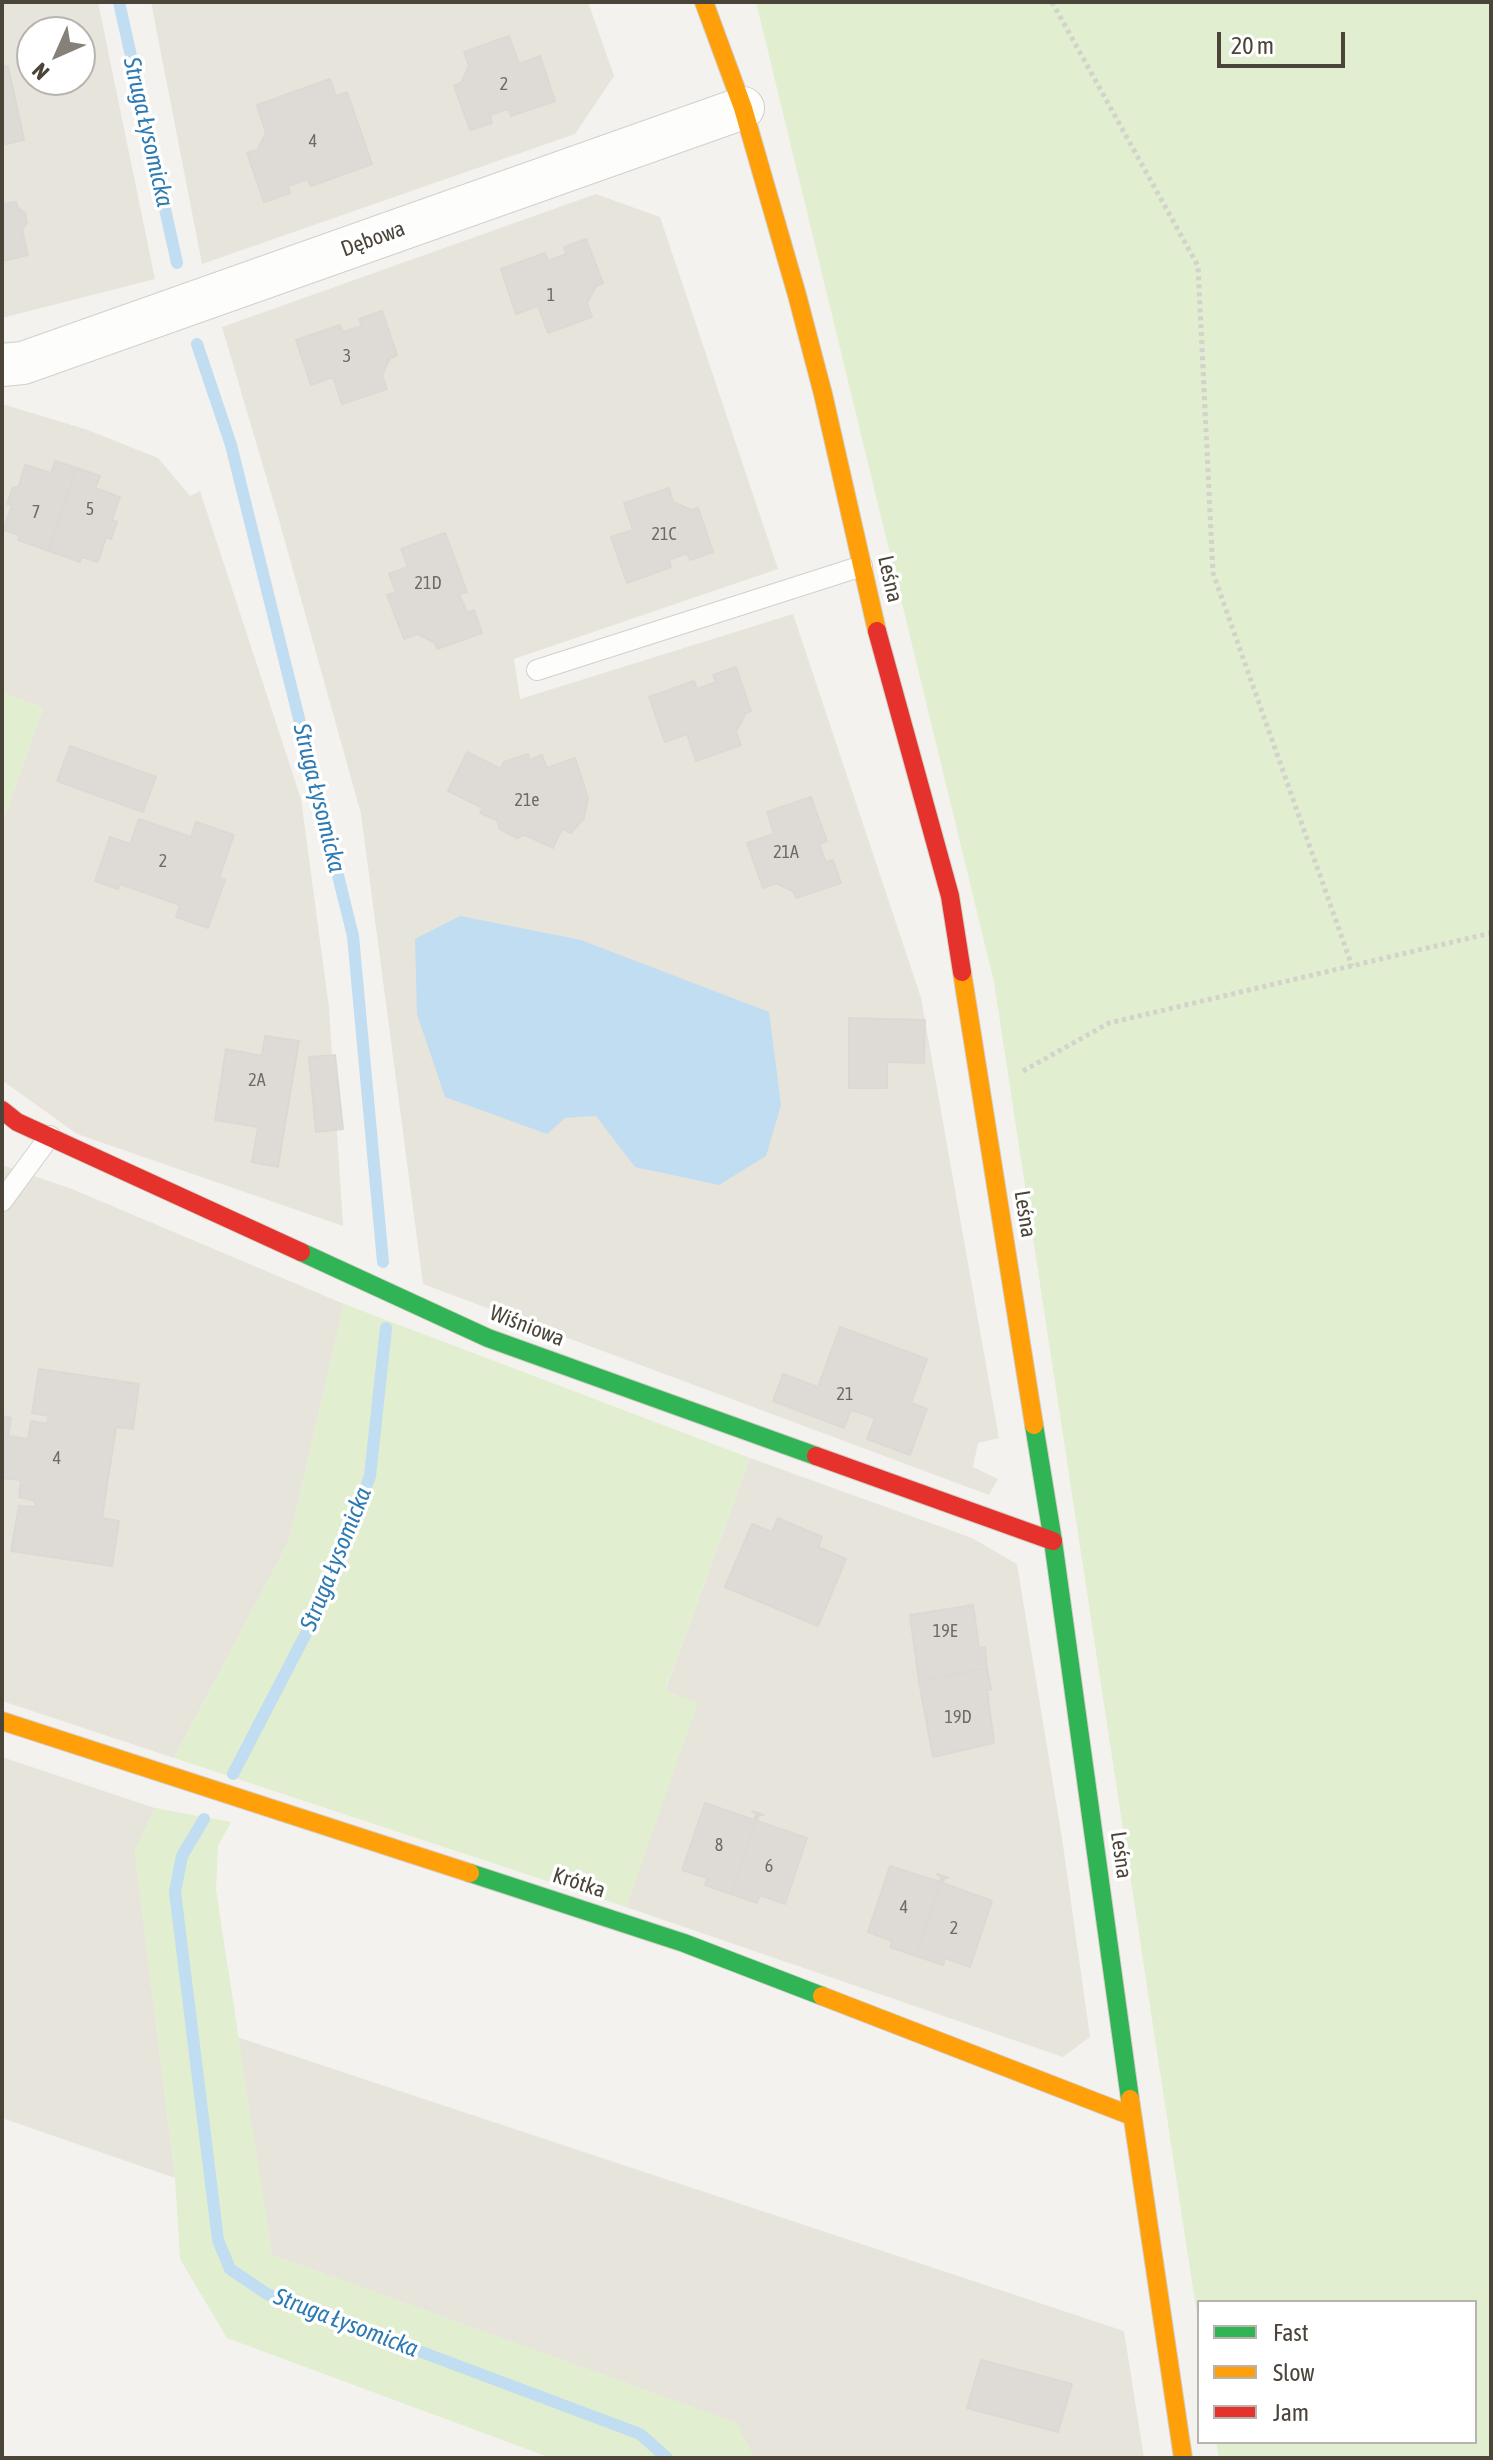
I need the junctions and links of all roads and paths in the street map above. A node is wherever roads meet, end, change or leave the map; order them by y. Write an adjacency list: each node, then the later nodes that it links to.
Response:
1 (704, 2): 3 (street, Leśna)
2 (1052, 2): 8 (path)
3 (743, 108): 4 (street, Dębowa); 5 (street, Leśna)
4 (2, 365)
5 (862, 566): 6 (lane); 9 (street, Leśna)
6 (537, 670)
7 (1491, 933): 8 (path)
8 (1352, 966): 9 (path)
9 (982, 1095): 13 (street, Leśna)
10 (2, 1110): 11 (street, Wiśniowa)
11 (50, 1136): 12 (lane); 13 (street, Wiśniowa)
12 (2, 1201)
13 (1053, 1541): 15 (street, Leśna)
14 (2, 1721): 15 (street, Krótka)
15 (1132, 2116): 16 (street, Leśna)
16 (1183, 2458)

